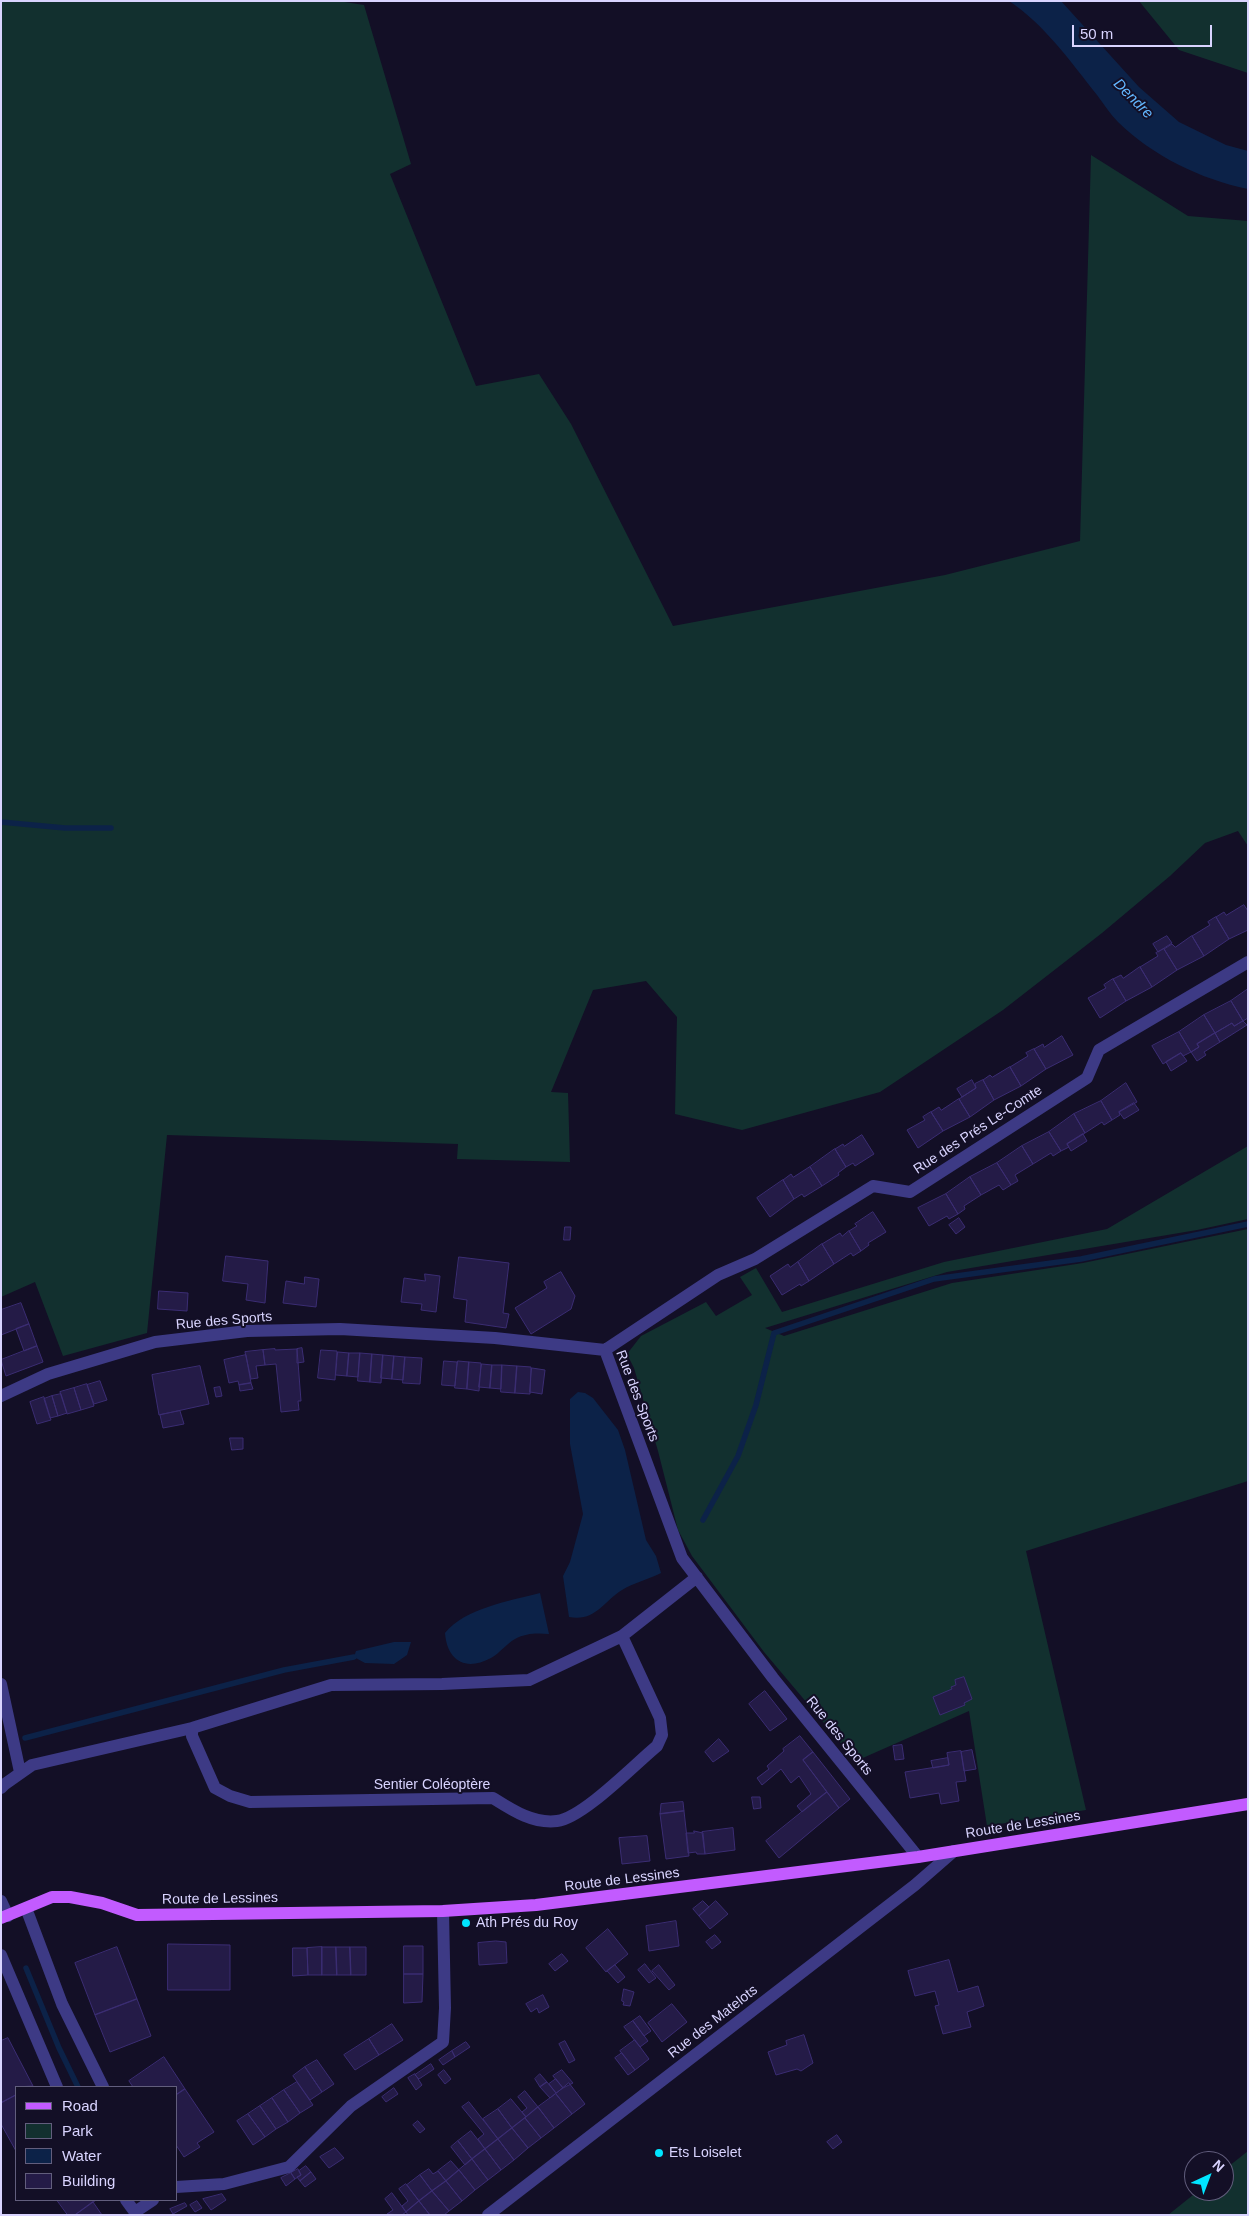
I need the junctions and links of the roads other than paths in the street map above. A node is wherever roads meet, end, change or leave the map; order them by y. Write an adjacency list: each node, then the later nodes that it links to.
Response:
1 (1248, 962): 2 (street, Rue des Prés Le-Comte)
2 (605, 1350): 3 (street, Rue des Sports); 4 (street, Rue des Sports)
3 (1, 1396)
4 (697, 1577): 5 (street); 12 (street, Rue des Sports)
5 (622, 1636): 7 (street); 7 (street, Sentier Coléoptère)
6 (1, 1684): 8 (street)
7 (192, 1728): 8 (street)
8 (20, 1772): 9 (street)
9 (1, 1788)
10 (1248, 1804): 11 (main road, Route de Lessines)
11 (954, 1851): 12 (main road, Route de Lessines); 24 (street, Rue des Matelots)
12 (918, 1857): 15 (main road, Route de Lessines)
13 (1, 1901): 16 (street)
14 (26, 1908): 15 (main road, Route de Lessines); 16 (main road, Route de Lessines); 19 (street)
15 (443, 1911): 20 (street)
16 (5, 1917)
17 (1, 1955): 18 (street)
18 (57, 2086)
19 (103, 2086)
20 (178, 2187)
21 (127, 2201): 23 (street)
22 (152, 2201): 23 (street)
23 (136, 2214)
24 (488, 2215)

